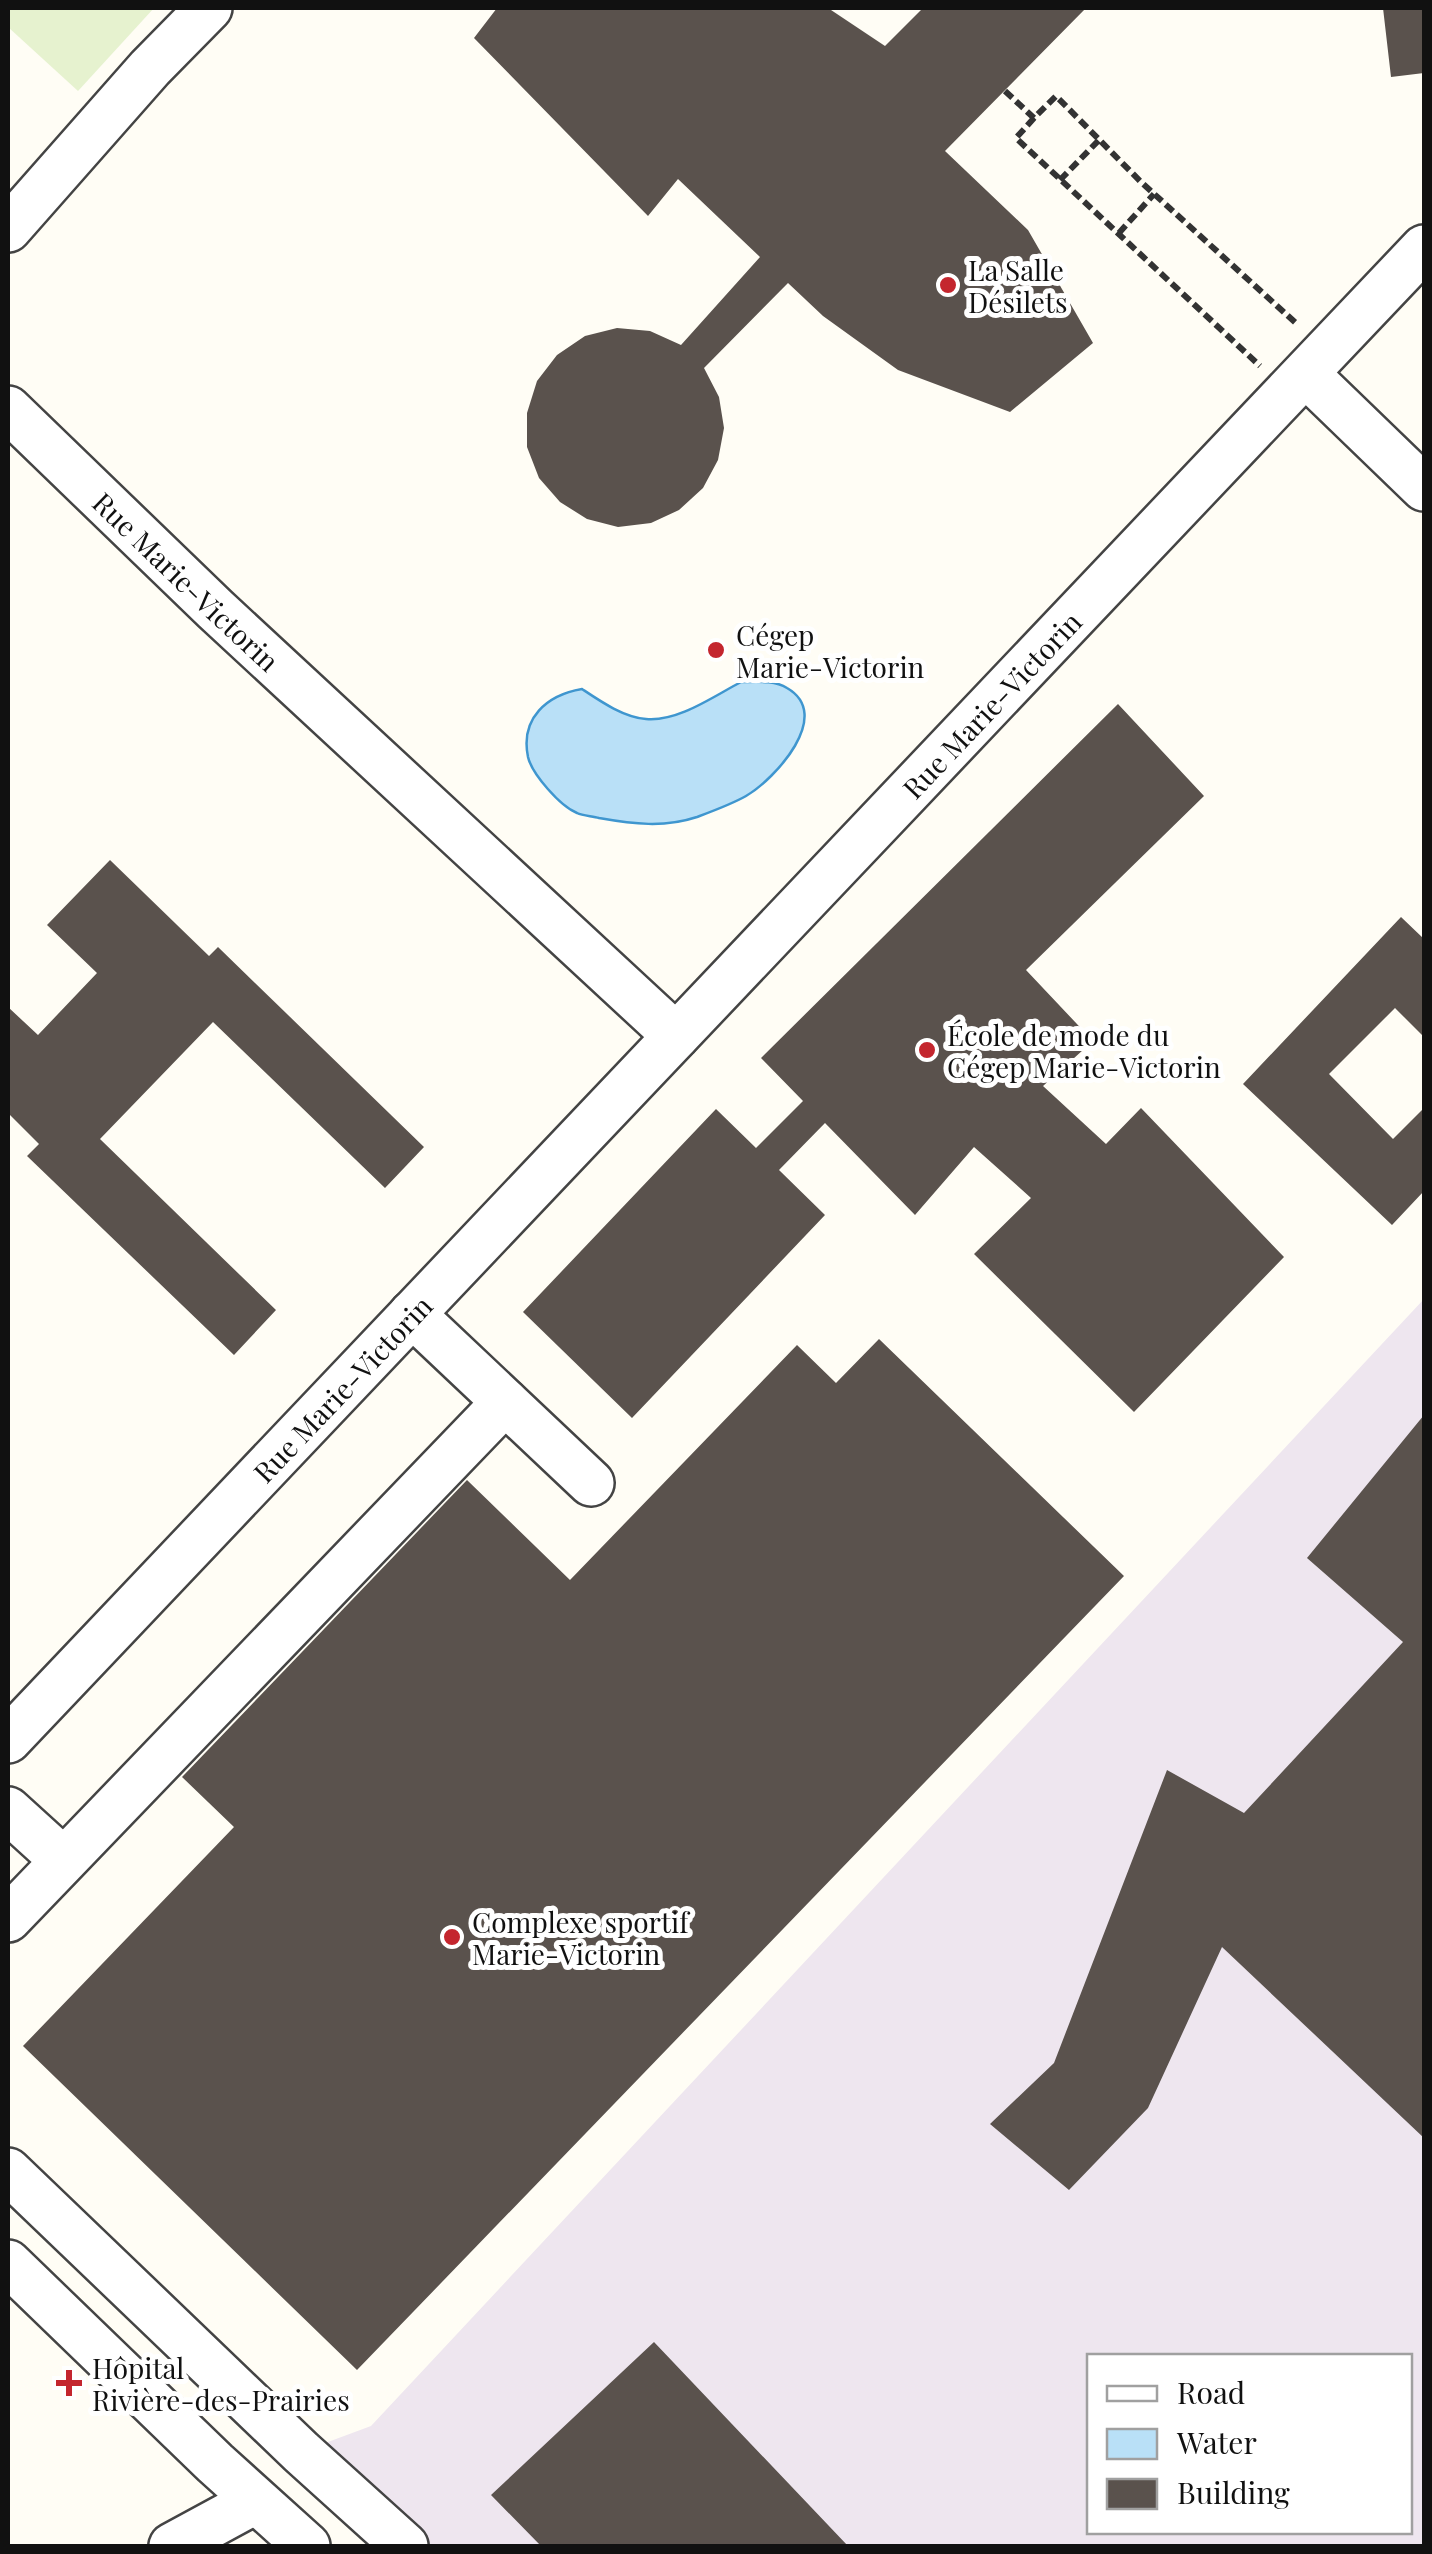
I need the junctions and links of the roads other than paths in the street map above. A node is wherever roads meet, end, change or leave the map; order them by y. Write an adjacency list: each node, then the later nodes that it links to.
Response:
1 (209, 8): 2 (street)
2 (8, 228)
3 (1424, 248): 4 (street, Rue Marie-Victorin)
4 (1306, 374): 6 (street); 7 (street, Rue Marie-Victorin)
5 (8, 409): 7 (street, Rue Marie-Victorin)
6 (1424, 488)
7 (676, 1036): 8 (street, Rue Marie-Victorin)
8 (412, 1314): 9 (street); 11 (street, Rue Marie-Victorin)
9 (505, 1402): 10 (street); 13 (street)
10 (591, 1483)
11 (8, 1740)
12 (8, 1810): 13 (street)
13 (63, 1860): 14 (street)
14 (8, 1919)
15 (8, 2170): 17 (street)
16 (8, 2263): 18 (street)
17 (264, 2415): 18 (street); 20 (street)
18 (214, 2463): 19 (street)
19 (256, 2500): 21 (street); 22 (street)
20 (396, 2544)
21 (172, 2546)
22 (307, 2546)

